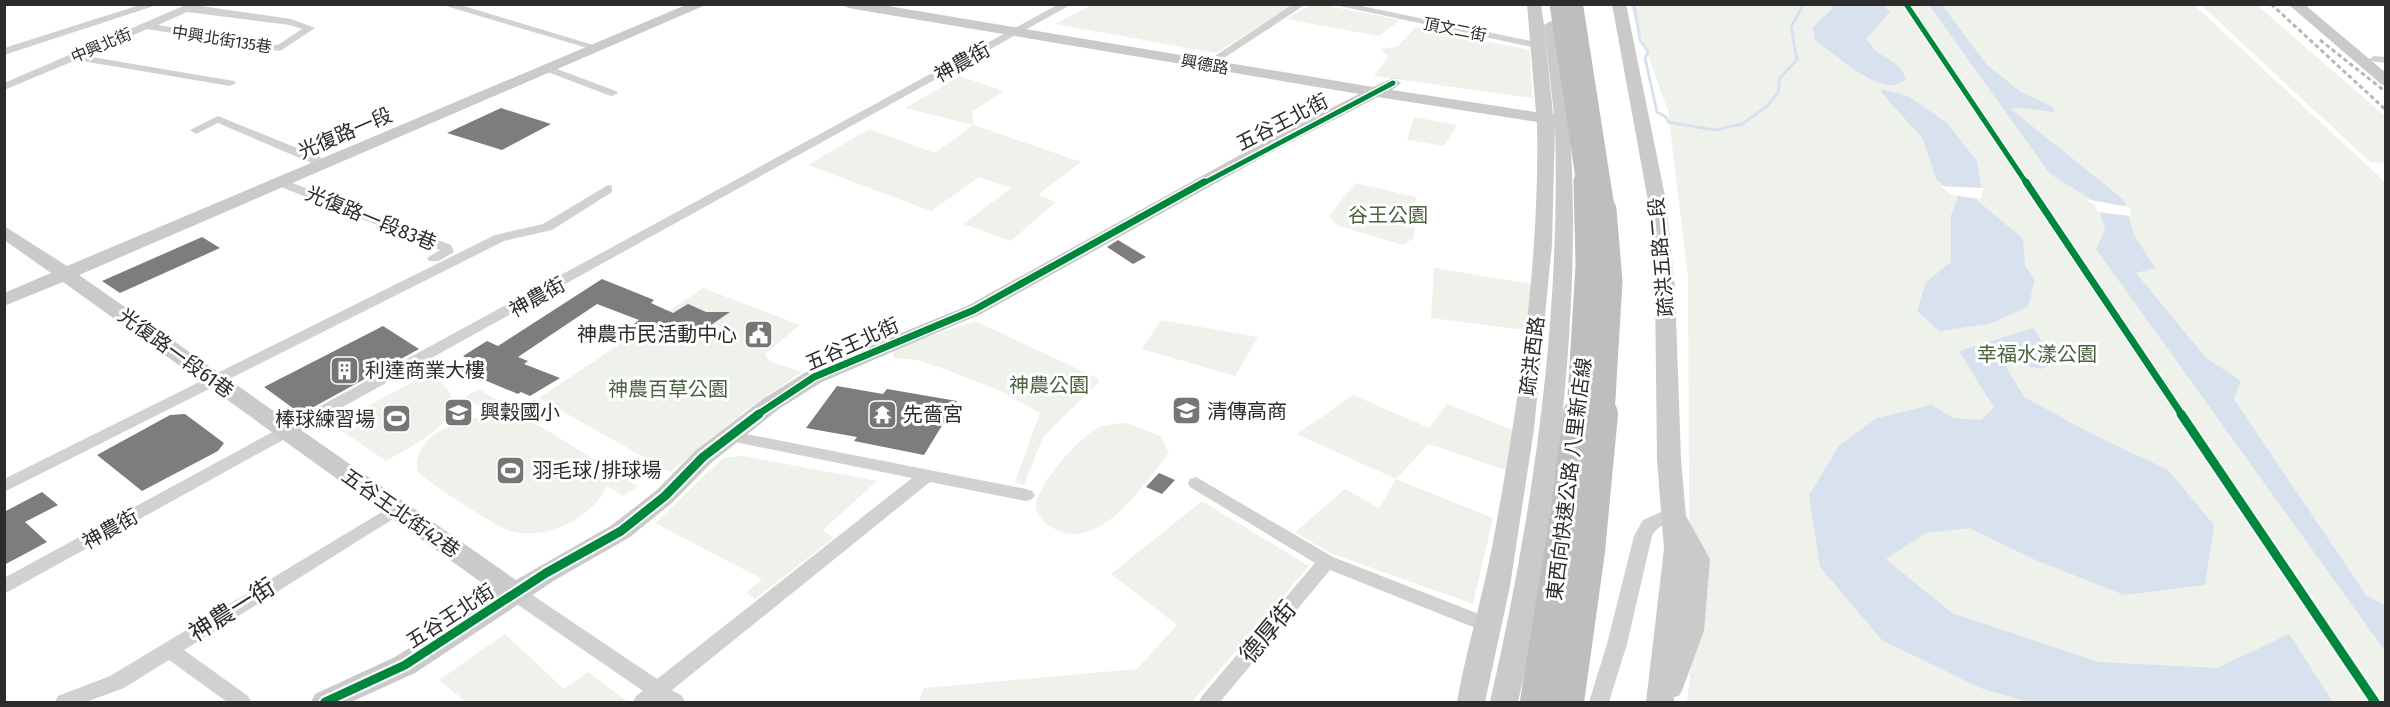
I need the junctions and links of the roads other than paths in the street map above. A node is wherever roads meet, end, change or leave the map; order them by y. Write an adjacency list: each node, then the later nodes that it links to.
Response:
1 (155, 4): 22 (street, 中興北街)
2 (198, 4): 16 (street, 中興北街)
3 (444, 4): 21 (street)
4 (702, 4): 21 (street, 光復路一段)
5 (848, 4): 19 (street, 興德路)
6 (912, 4): 17 (street, 興德路)
7 (1067, 4): 17 (street, 神農街)
8 (1301, 4): 23 (street)
9 (1335, 4): 20 (street, 頂文二街)
10 (1534, 4): 20 (street, 疏洪西路)
11 (1586, 4): 37 (highway)
12 (1619, 4): 52 (street, 疏洪五路二段)
13 (2295, 4): 27 (street)
14 (2309, 4): 25 (street)
15 (1560, 7): 32 (street, 疏洪西路); 37 (highway, 東西向快速公路 八里新店線); 66 (highway, 東西向快速公路 八里新店線, bridge)
16 (185, 9): 18 (street, 中興北街); 18 (street, 中興北街135巷)
17 (1031, 24): 19 (street, 神農街); 23 (street, 興德路)
18 (146, 26): 24 (street, 中興北街)
19 (1016, 32): 30 (street, 興德路); 43 (street, 神農街)
20 (1540, 46): 32 (street, 疏洪西路)
21 (598, 48): 26 (street, 光復路一段)
22 (4, 52)
23 (1220, 56): 30 (street, 興德路)
24 (75, 57): 28 (street); 29 (street, 中興北街)
25 (2382, 62)
26 (549, 69): 31 (street); 34 (street, 光復路一段)
27 (2385, 81)
28 (230, 83)
29 (4, 87)
30 (1384, 87): 32 (street, 興德路); 44 (street, 五谷王北街)
31 (612, 93)
32 (1555, 113): 46 (street, 疏洪西路); 48 (street, 疏洪西路)
33 (196, 130): 34 (street)
34 (325, 164): 35 (street, 光復路一段)
35 (280, 182): 39 (street, 光復路一段83巷); 40 (street, 光復路一段)
36 (608, 189): 42 (street)
37 (1603, 210): 67 (highway, 東西向快速公路 八里新店線, bridge)
38 (4, 231): 40 (street, 光復路一段61巷)
39 (434, 258)
40 (65, 273): 41 (street, 光復路一段); 42 (street, 光復路一段61巷)
41 (4, 300)
42 (214, 381): 43 (street, 光復路一段61巷); 49 (street)
43 (286, 433): 51 (street, 五谷王北街42巷); 54 (street, 神農街)
44 (731, 436): 45 (street); 55 (street, 五谷王北街)
45 (927, 475): 50 (street); 58 (street)
46 (1517, 477): 48 (street); 56 (street, 疏洪西路)
47 (1196, 483): 53 (street)
48 (1543, 483): 65 (street, 疏洪西路); 67 (street)
49 (4, 486)
50 (1026, 495)
51 (395, 510): 55 (street, 五谷王北街42巷); 57 (street, 神農一街)
52 (1673, 513): 68 (street); 69 (street, 疏洪五路二段)
53 (1327, 562): 56 (street); 63 (street, 德厚街)
54 (4, 587)
55 (515, 593): 58 (street); 61 (street, 五谷王北街)
56 (1490, 626): 64 (street, 疏洪西路)
57 (168, 649): 59 (street, 神農一街); 60 (street)
58 (650, 697): 62 (street)
59 (65, 702)
60 (241, 702)
61 (325, 702)
62 (675, 702)
63 (1209, 702)
64 (1471, 702)
65 (1504, 702)
66 (1537, 702)
67 (1566, 702)
68 (1599, 702)
69 (1662, 702)

